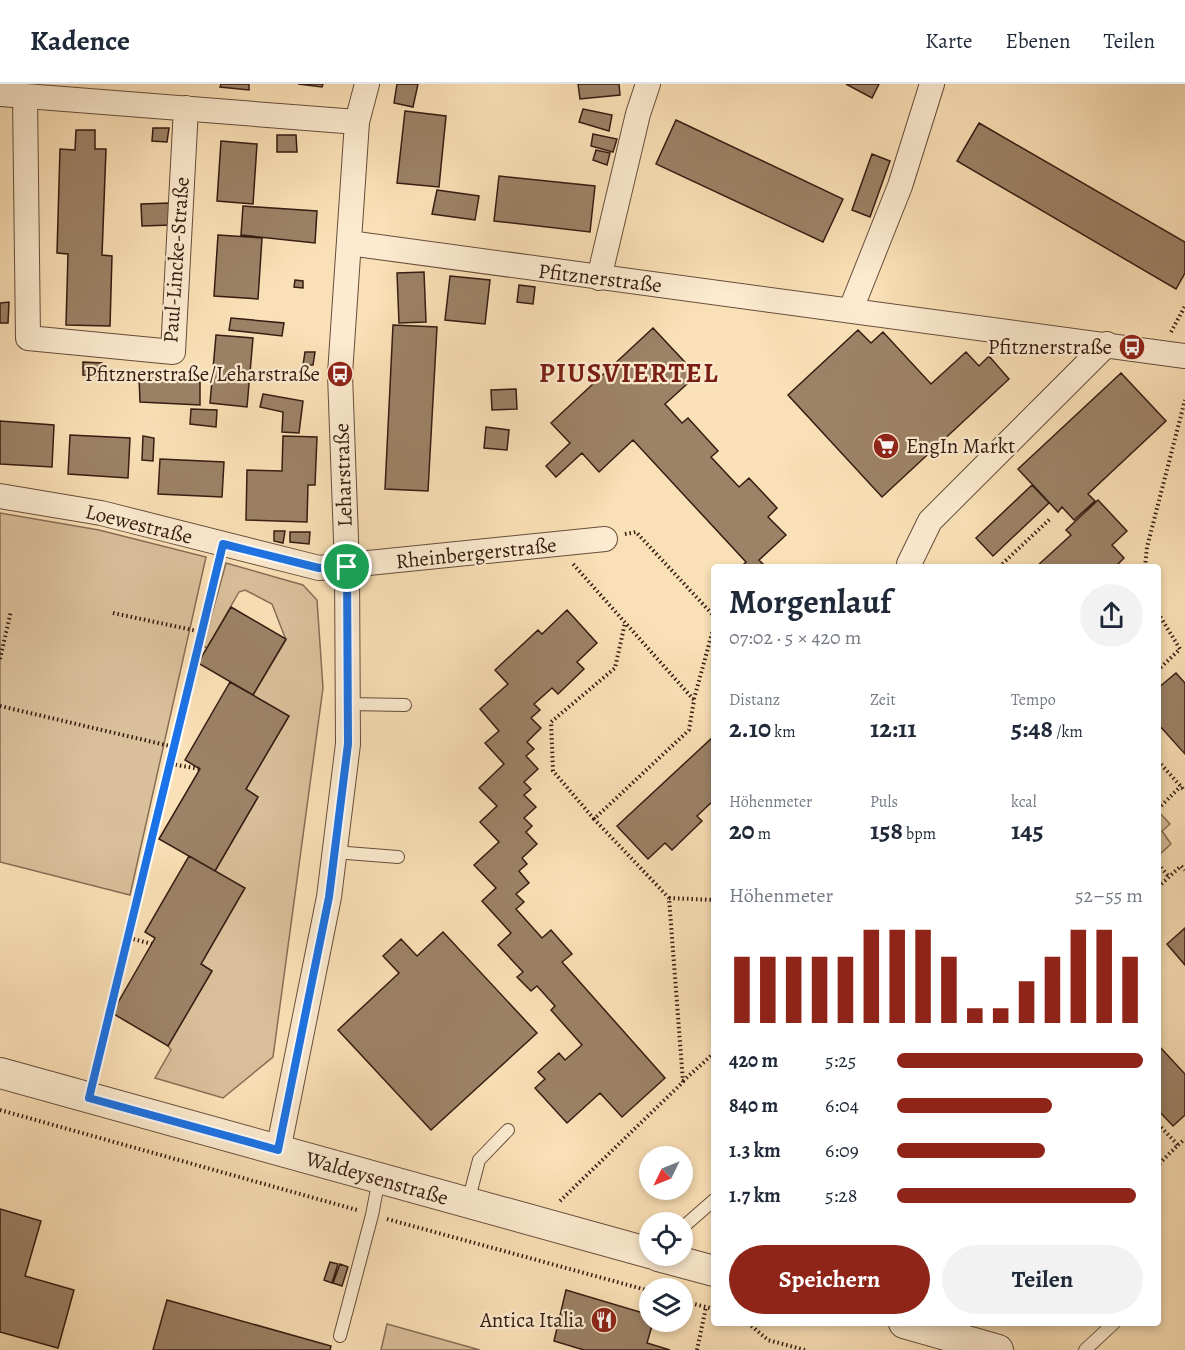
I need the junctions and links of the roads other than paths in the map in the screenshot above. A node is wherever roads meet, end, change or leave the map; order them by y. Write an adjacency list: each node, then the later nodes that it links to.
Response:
1 (367, 84): 7 (street, Leharstraße)
2 (648, 84): 9 (street)
3 (932, 84): 10 (street)
4 (0, 94): 5 (street)
5 (25, 96): 6 (street); 6 (street, Paul-Lincke-Straße)
6 (186, 108): 7 (street)
7 (357, 122): 8 (street, Leharstraße)
8 (348, 243): 9 (street, Pfitznerstraße); 16 (street, Leharstraße)
9 (599, 278): 10 (street, Pfitznerstraße)
10 (851, 309): 11 (street, Pfitznerstraße)
11 (1107, 344): 12 (street, Pfitznerstraße); 15 (street)
12 (1185, 356)
13 (0, 496): 16 (street, Loewestraße)
14 (604, 539): 16 (street, Rheinbergerstraße)
15 (909, 564)
16 (347, 567): 17 (street, Leharstraße)
17 (347, 704): 18 (lane); 19 (street, Leharstraße)
18 (405, 705)
19 (334, 852): 20 (lane); 23 (street, Leharstraße)
20 (398, 857)
21 (0, 1073): 23 (street, Waldeysenstraße)
22 (508, 1130): 26 (lane)
23 (278, 1150): 24 (street, Waldeysenstraße)
24 (379, 1179): 26 (street, Waldeysenstraße); 33 (lane)
25 (711, 1203): 27 (lane)
26 (468, 1204): 28 (street, Waldeysenstraße)
27 (693, 1218)
28 (639, 1250)
29 (693, 1265): 30 (street)
30 (711, 1270)
31 (913, 1326): 34 (street)
32 (1111, 1326): 35 (lane)
33 (340, 1336)
34 (982, 1348)
35 (1085, 1350)

